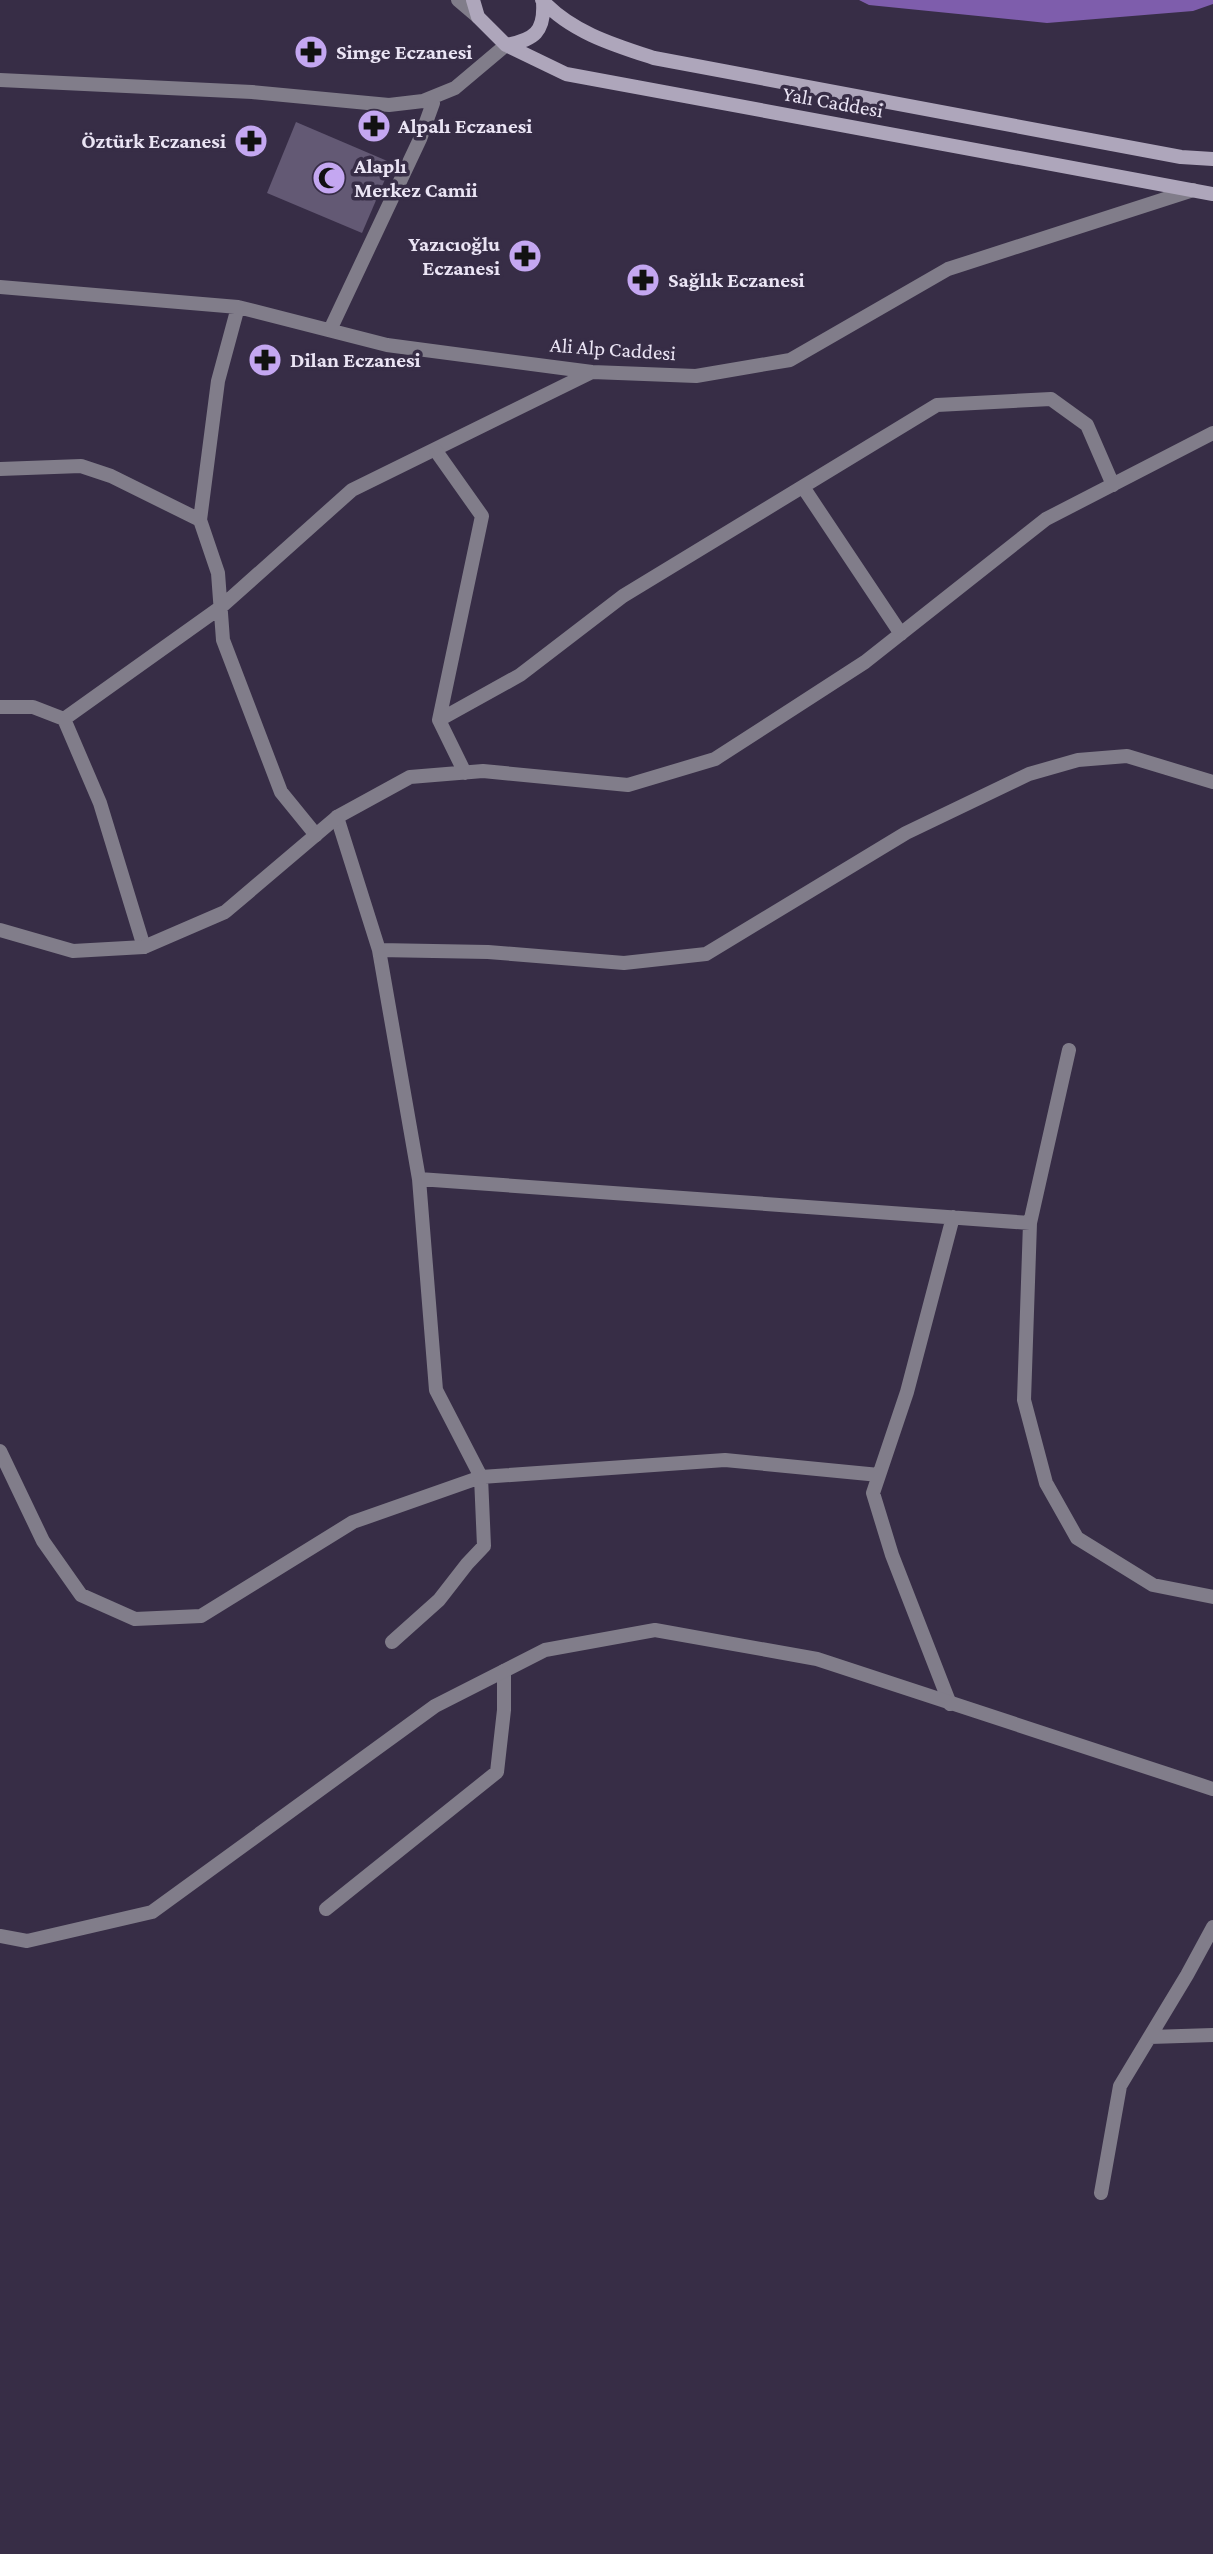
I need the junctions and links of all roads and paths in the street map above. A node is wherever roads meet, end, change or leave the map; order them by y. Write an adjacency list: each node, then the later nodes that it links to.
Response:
1 (458, 0): 4 (street)
2 (473, 0): 4 (main road, Yalı Caddesi)
3 (542, 1): 5 (main road); 8 (main road, Yalı Caddesi)
4 (478, 17): 5 (main road, Yalı Caddesi)
5 (506, 45): 7 (street); 9 (main road, Yalı Caddesi)
6 (0, 80): 7 (street)
7 (423, 102): 13 (street)
8 (1213, 159)
9 (1193, 190): 10 (main road, Yalı Caddesi); 14 (street, Ali Alp Caddesi)
10 (1213, 194)
11 (0, 287): 12 (street, Ali Alp Caddesi)
12 (238, 307): 13 (street, Ali Alp Caddesi); 20 (street)
13 (330, 330): 14 (street, Ali Alp Caddesi)
14 (592, 372): 16 (street)
15 (1213, 433): 18 (street)
16 (436, 451): 21 (street); 25 (street)
17 (0, 469): 20 (street)
18 (1113, 485): 19 (street); 22 (street)
19 (803, 487): 22 (street); 25 (street)
20 (200, 520): 21 (street)
21 (221, 607): 24 (street); 29 (street)
22 (901, 634): 26 (street)
23 (0, 707): 24 (street)
24 (64, 719): 31 (street)
25 (439, 720): 26 (street)
26 (464, 773): 28 (street)
27 (1213, 782): 32 (street)
28 (337, 817): 29 (street); 32 (street)
29 (316, 835): 31 (street)
30 (0, 930): 31 (street)
31 (144, 947)
32 (379, 950): 34 (street)
33 (1069, 1050): 36 (street)
34 (419, 1179): 35 (street); 39 (street)
35 (953, 1217): 36 (street); 38 (street)
36 (1030, 1223): 40 (street)
37 (0, 1451): 39 (street)
38 (879, 1475): 39 (street); 43 (street)
39 (481, 1477): 41 (street)
40 (1213, 1597)
41 (392, 1642)
42 (504, 1671): 43 (street); 45 (street); 47 (street)
43 (950, 1704): 44 (street)
44 (1213, 1788)
45 (326, 1909)
46 (1213, 1927): 49 (street)
47 (0, 1936)
48 (1213, 2035): 49 (street)
49 (1150, 2037): 50 (street)
50 (1101, 2193)

